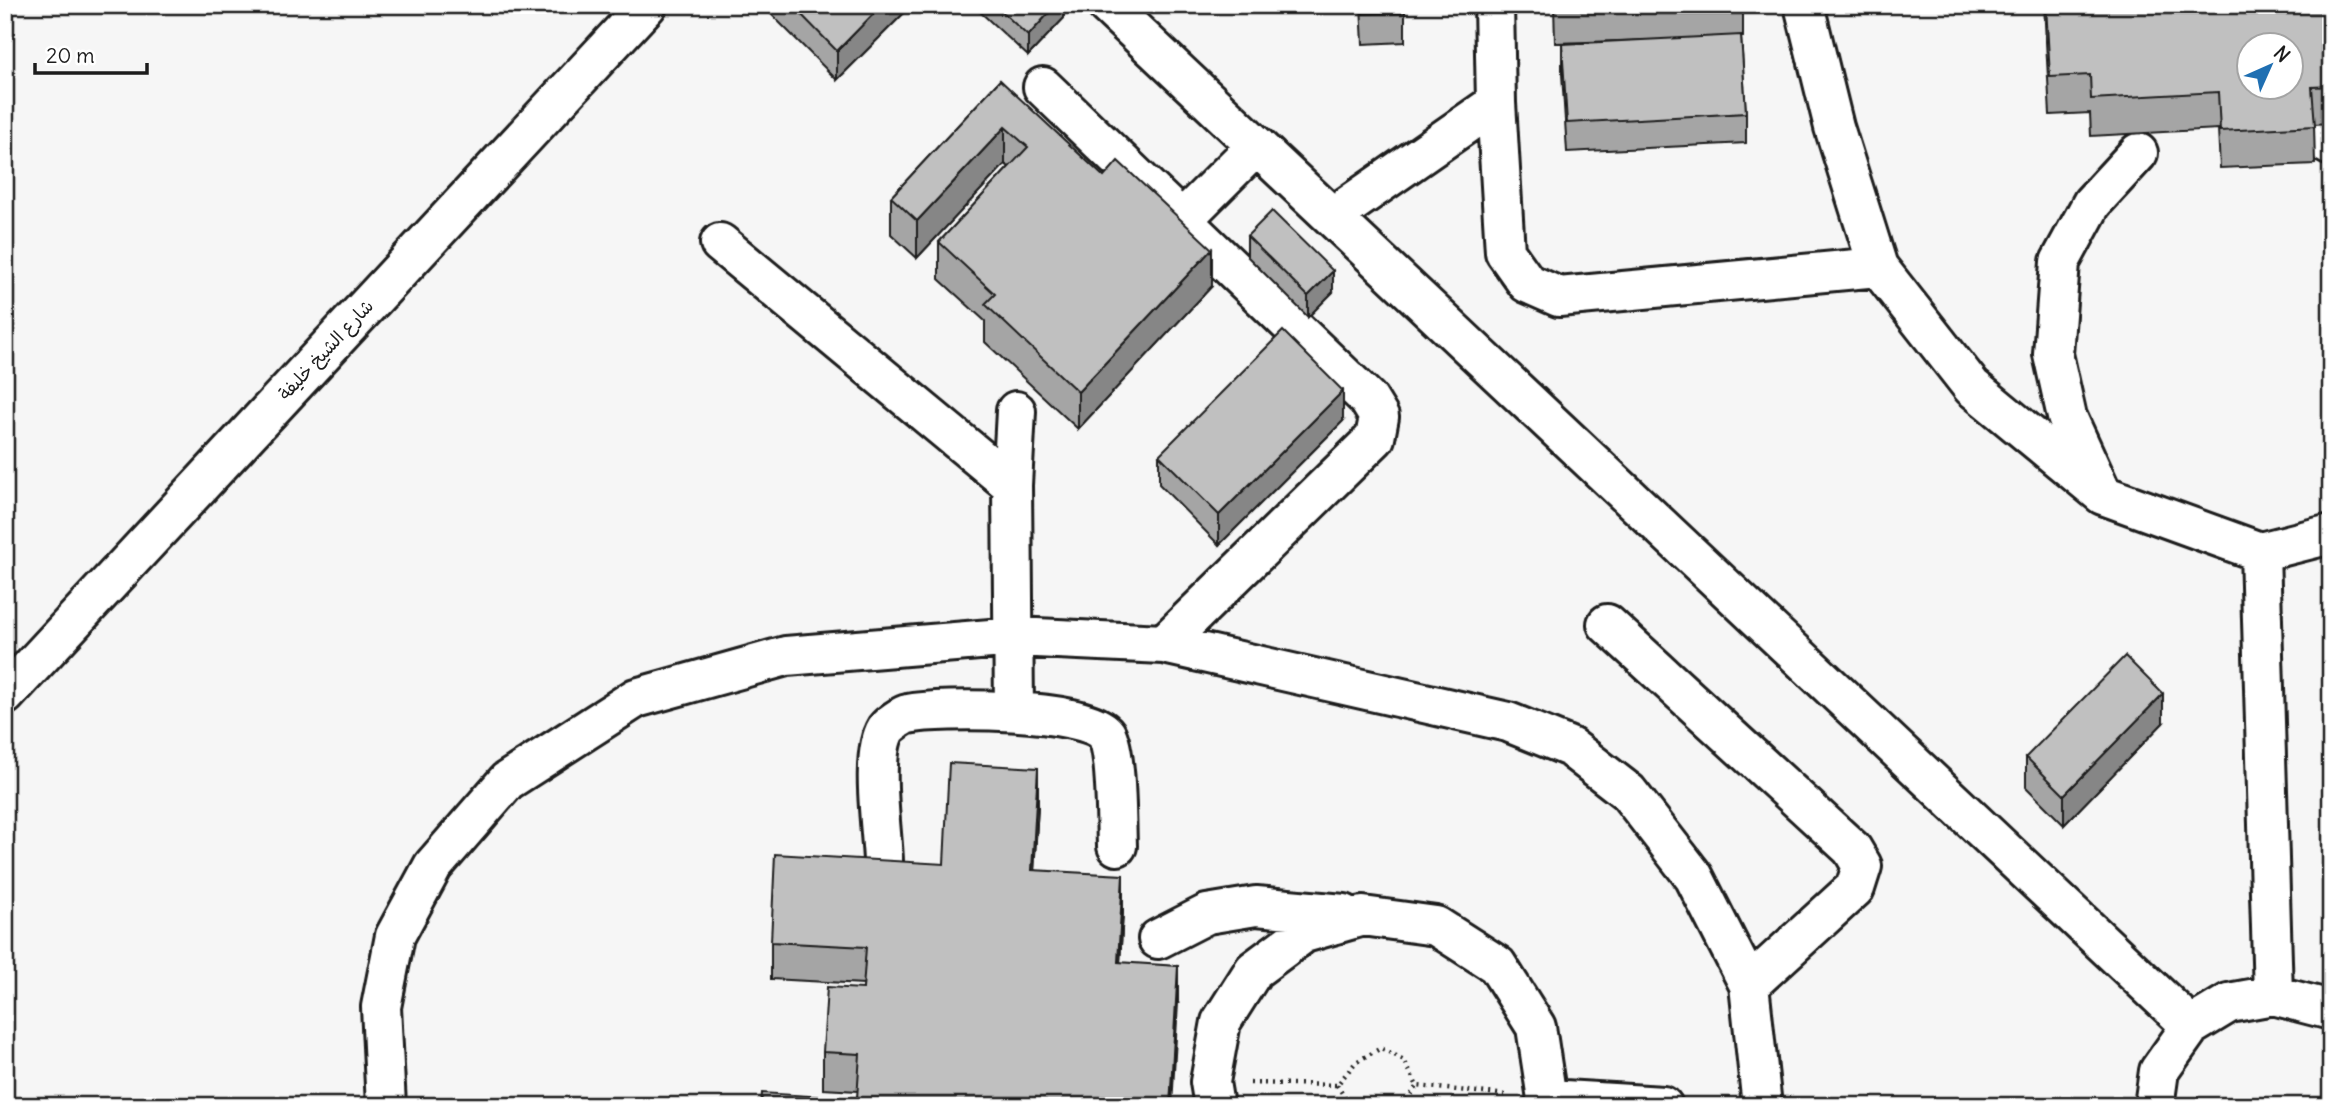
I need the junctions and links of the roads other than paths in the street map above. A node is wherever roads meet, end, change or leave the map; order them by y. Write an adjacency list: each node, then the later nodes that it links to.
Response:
1 (647, 5): 21 (street, شارع الشيخ خليفة)
2 (1107, 5): 7 (street)
3 (1494, 5): 6 (street)
4 (1804, 5): 12 (street)
5 (1044, 87): 10 (street)
6 (1496, 103): 9 (street); 12 (street)
7 (1256, 146): 9 (street); 10 (street)
8 (2138, 153): 15 (street)
9 (1332, 217): 30 (street)
10 (1181, 221): 20 (street)
11 (720, 243): 14 (street)
12 (1878, 267): 15 (street)
13 (1016, 411): 14 (street)
14 (1012, 485): 19 (street)
15 (2103, 495): 17 (street)
16 (2331, 534): 17 (street)
17 (2260, 552): 28 (street)
18 (1607, 624): 27 (street)
19 (1015, 637): 20 (street); 22 (street); 33 (street)
20 (1164, 644): 27 (street)
21 (5, 695)
22 (1014, 710): 23 (street); 24 (street)
23 (1117, 846)
24 (883, 861)
25 (1363, 916): 26 (street); 31 (street); 32 (street)
26 (1158, 939)
27 (1749, 985): 35 (street)
28 (2273, 995): 29 (street); 30 (street)
29 (2331, 1010)
30 (2190, 1026): 36 (street)
31 (1212, 1094)
32 (1546, 1102): 34 (street)
33 (386, 1106)
34 (1663, 1106)
35 (1762, 1106)
36 (2154, 1106)

